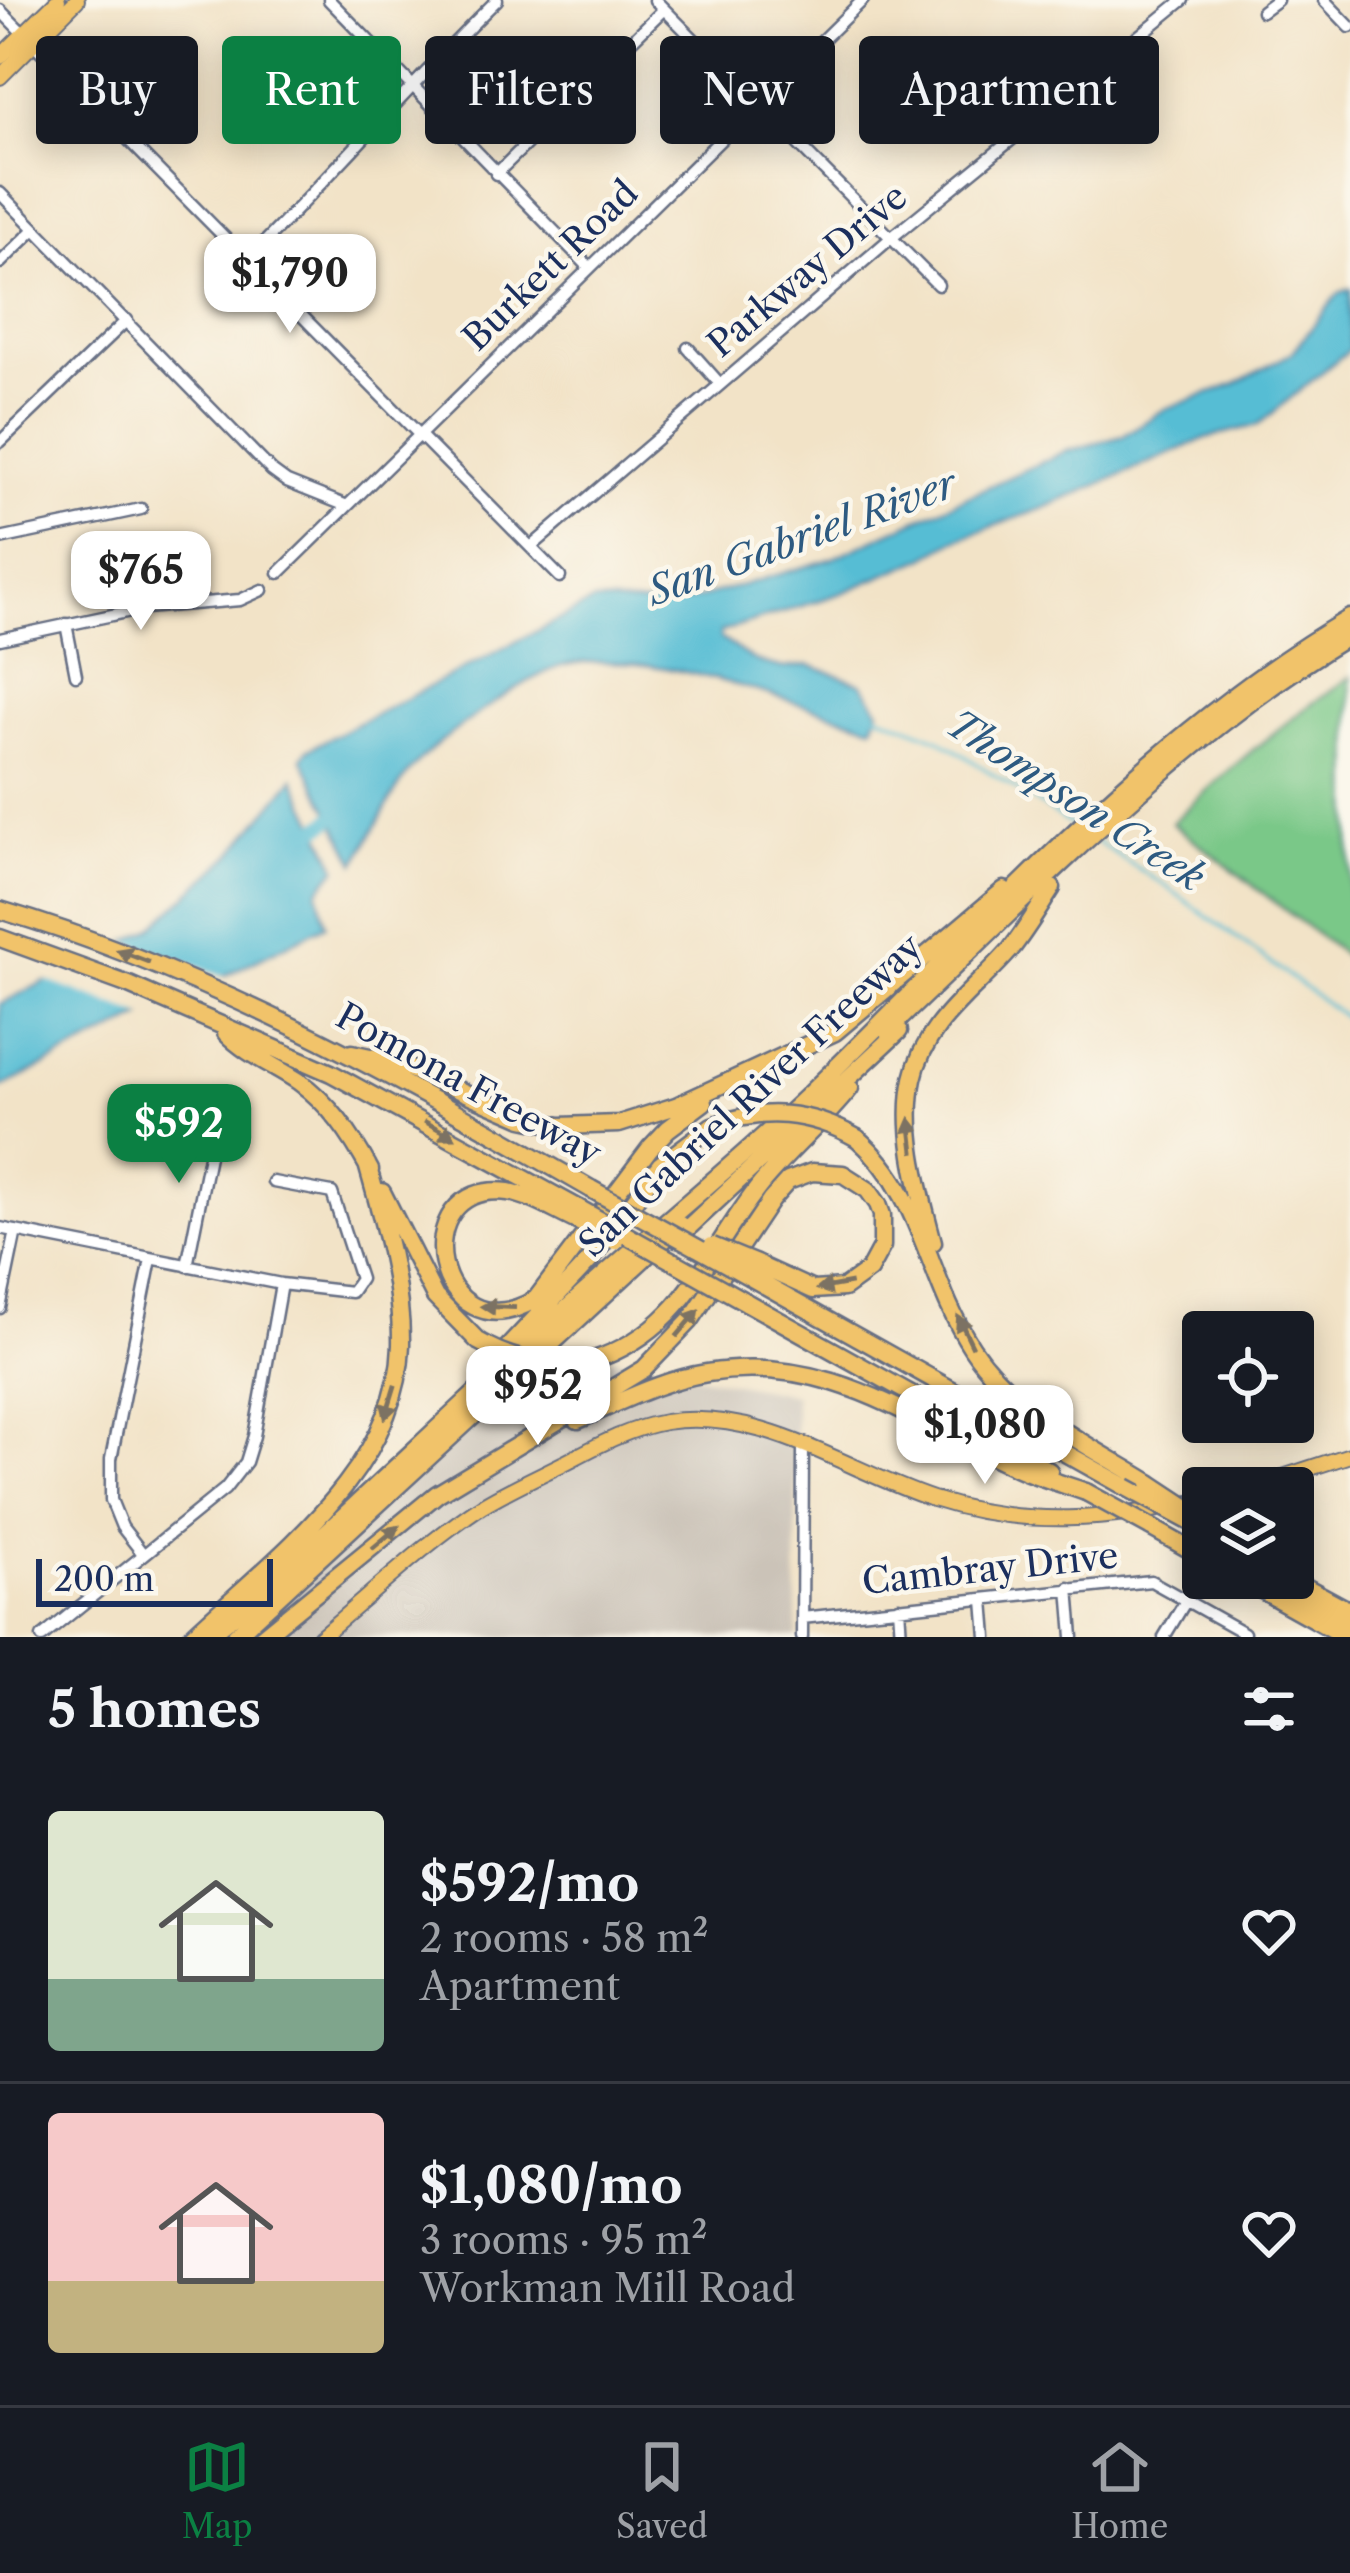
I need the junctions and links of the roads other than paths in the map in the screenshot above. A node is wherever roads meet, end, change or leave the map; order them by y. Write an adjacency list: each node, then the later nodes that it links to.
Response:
1 (58, 0): 15 (main road)
2 (77, 0): 15 (main road)
3 (329, 0): 18 (street)
4 (496, 0): 18 (street)
5 (863, 0): 14 (street, Burkett Road)
6 (1183, 0): 24 (street, Parkway Drive)
7 (1277, 0): 11 (street)
8 (1324, 0): 12 (street)
9 (660, 4): 13 (street); 21 (street)
10 (0, 10): 15 (street)
11 (1262, 11)
12 (1350, 27)
13 (691, 36)
14 (826, 36)
15 (28, 39): 16 (main road); 17 (main road); 25 (street)
16 (0, 57)
17 (0, 77)
18 (412, 88): 21 (street); 25 (street)
19 (716, 144): 27 (street, Burkett Road)
20 (797, 144): 24 (street)
21 (496, 174): 27 (street)
22 (0, 194): 23 (street)
23 (35, 229): 26 (street); 29 (street)
24 (891, 238): 28 (street); 31 (street, Parkway Drive)
25 (248, 259): 32 (street)
26 (0, 263)
27 (590, 268): 32 (street, Burkett Road)
28 (938, 285)
29 (127, 320): 33 (street); 34 (street)
30 (688, 347): 31 (street)
31 (720, 384): 37 (street, Parkway Drive)
32 (419, 434): 34 (street, Burkett Road); 37 (street)
33 (0, 442)
34 (347, 506): 38 (street, Burkett Road)
35 (141, 509): 36 (street)
36 (0, 539)
37 (531, 547): 39 (street)
38 (279, 573)
39 (560, 577)
40 (262, 590): 42 (street)
41 (1350, 618): 47 (highway, San Gabriel River Freeway)
42 (66, 624): 44 (street); 46 (street)
43 (1350, 632): 47 (highway)
44 (0, 638)
45 (1350, 644): 47 (highway, San Gabriel River Freeway)
46 (76, 675)
47 (1117, 810): 48 (highway, San Gabriel River Freeway)
48 (1051, 872): 52 (highway, San Gabriel River Freeway); 54 (highway); 65 (highway, one-way to 48); 66 (highway, San Gabriel River Freeway); 97 (highway)
49 (0, 910): 53 (highway, Pomona Freeway, one-way to 49)
50 (0, 938): 51 (highway, Pomona Freeway)
51 (213, 1021): 56 (highway); 58 (highway, Pomona Freeway, one-way to 58)
52 (879, 1049): 56 (highway, bridge); 98 (highway, San Gabriel River Freeway)
53 (347, 1051): 54 (highway); 63 (highway, Pomona Freeway, bridge)
54 (762, 1069): 58 (highway, one-way to 58)
55 (215, 1126): 62 (street)
56 (367, 1164): 94 (highway, one-way to 94)
57 (273, 1183): 64 (street)
58 (577, 1215): 73 (highway, Pomona Freeway, bridge)
59 (0, 1228): 60 (street)
60 (16, 1231): 61 (street); 67 (street)
61 (151, 1259): 62 (street); 80 (street)
62 (187, 1266): 64 (street)
63 (753, 1271): 68 (highway, one-way to 63); 76 (highway, Pomona Freeway, bridge)
64 (281, 1283): 80 (street)
65 (945, 1290): 71 (highway, bridge); 75 (highway, one-way to 65, bridge)
66 (586, 1292): 71 (highway, San Gabriel River Freeway); 96 (highway)
67 (0, 1308)
68 (527, 1441): 73 (highway); 99 (highway, one-way to 68)
69 (803, 1445): 74 (main road); 90 (street); 100 (main road)
70 (1350, 1455): 72 (main road)
71 (409, 1457): 95 (highway, San Gabriel River Freeway)
72 (1313, 1467)
73 (1086, 1492): 77 (highway, Pomona Freeway, bridge)
74 (1182, 1504)
75 (1182, 1512)
76 (1182, 1519)
77 (1164, 1531): 78 (highway); 79 (highway, Pomona Freeway)
78 (1182, 1531)
79 (1182, 1543)
80 (143, 1554): 93 (street)
81 (1069, 1588): 83 (street, Cambray Drive); 87 (street, Cambray Drive); 104 (street)
82 (1314, 1591): 89 (highway)
83 (1182, 1597)
84 (1186, 1599): 92 (street, Cambray Drive); 105 (street)
85 (1278, 1599): 106 (highway)
86 (1303, 1599): 91 (highway)
87 (984, 1600): 88 (street, Cambray Drive); 103 (street)
88 (899, 1607): 90 (street, Cambray Drive); 102 (street)
89 (1350, 1611)
90 (802, 1618): 101 (street)
91 (1350, 1625)
92 (1244, 1633)
93 (42, 1637)
94 (191, 1637)
95 (207, 1637)
96 (225, 1637)
97 (234, 1637)
98 (249, 1637)
99 (262, 1637)
100 (320, 1637)
101 (802, 1637)
102 (901, 1637)
103 (987, 1637)
104 (1073, 1637)
105 (1164, 1637)
106 (1346, 1637)

